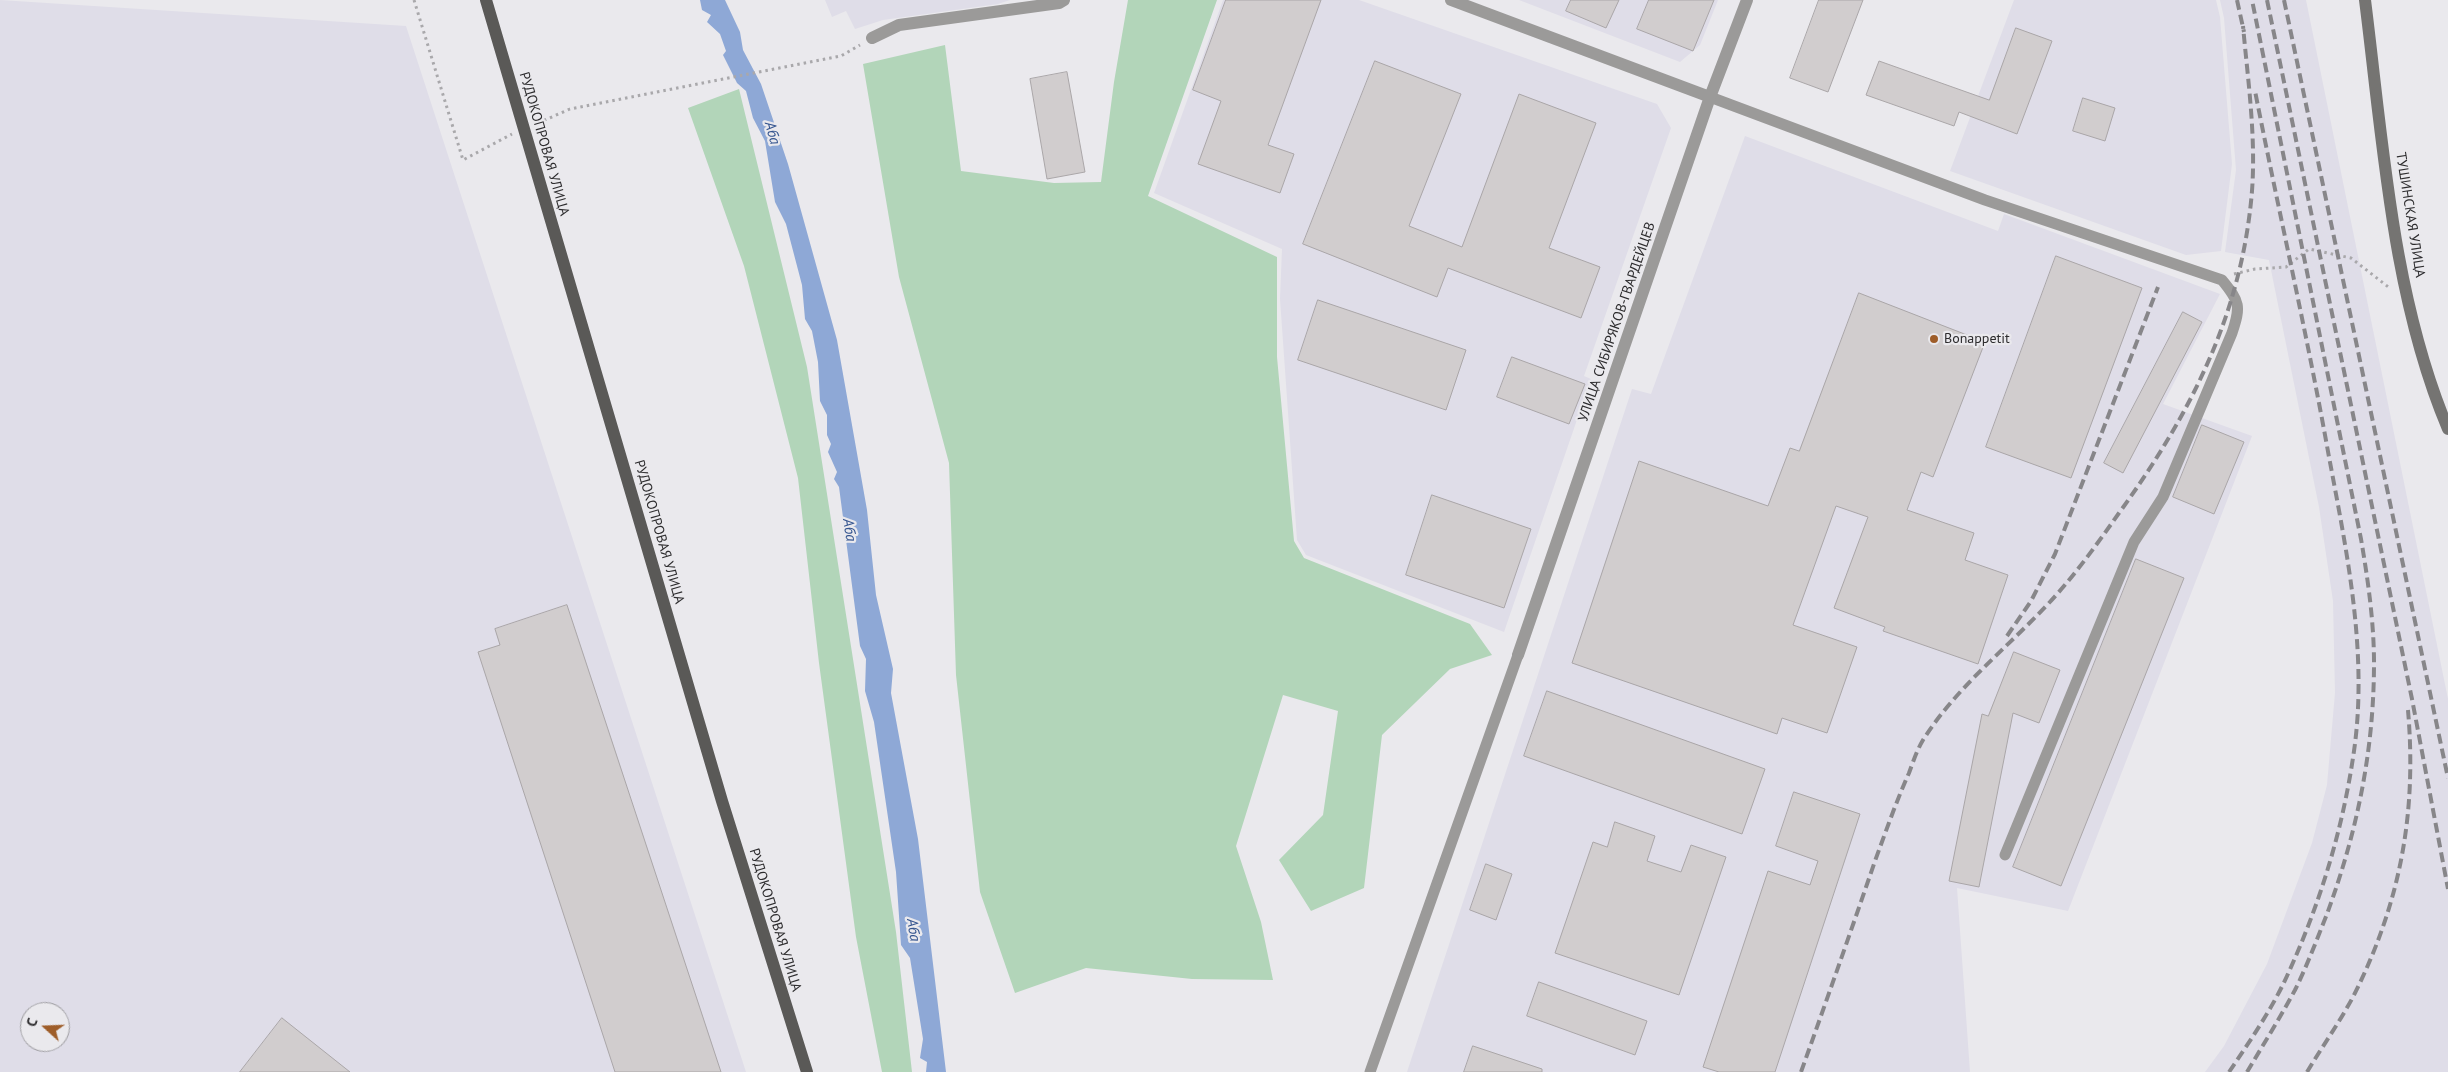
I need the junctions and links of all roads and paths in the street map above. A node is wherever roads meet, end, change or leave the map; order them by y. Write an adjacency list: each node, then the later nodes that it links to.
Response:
1 (414, 0): 9 (path)
2 (486, 0): 9 (main road, РУДОКОПРОВАЯ УЛИЦА)
3 (1064, 0): 7 (street)
4 (1451, 0): 8 (street)
5 (1747, 0): 8 (street, УЛИЦА СИБИРЯКОВ-ГВАРДЕЙЦЕВ)
6 (2365, 0): 11 (main road, ТУШИНСКАЯ УЛИЦА)
7 (872, 38): 9 (path)
8 (1710, 97): 10 (lane); 13 (street, УЛИЦА СИБИРЯКОВ-ГВАРДЕЙЦЕВ)
9 (524, 129): 15 (main road, РУДОКОПРОВАЯ УЛИЦА)
10 (2222, 280): 11 (path); 14 (lane)
11 (2408, 297): 12 (main road, ТУШИНСКАЯ УЛИЦА)
12 (2448, 429)
13 (1518, 655): 16 (lane)
14 (2005, 855)
15 (807, 1072)
16 (1370, 1072)

